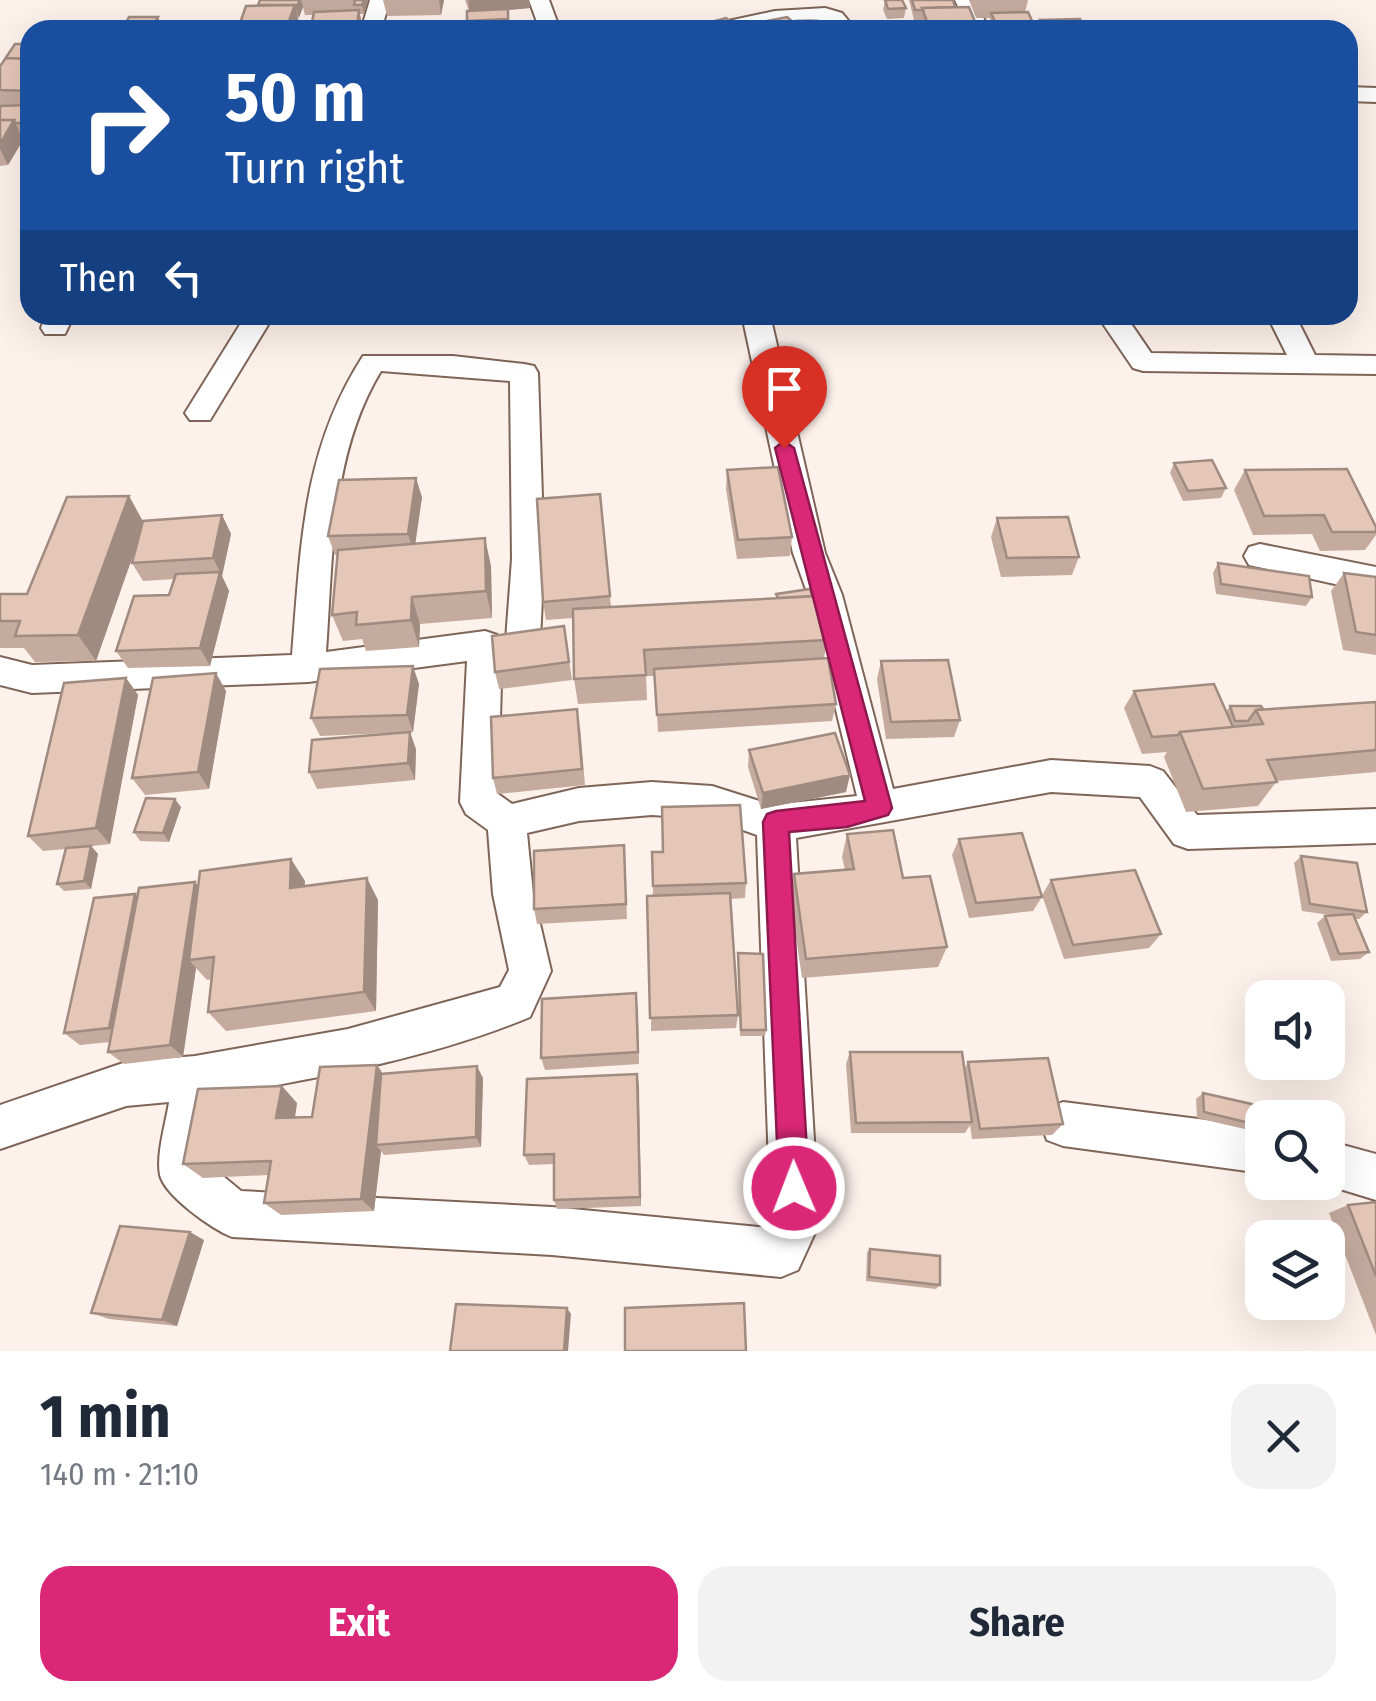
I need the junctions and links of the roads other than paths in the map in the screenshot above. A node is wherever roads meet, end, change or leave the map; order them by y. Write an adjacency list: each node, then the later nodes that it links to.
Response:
1 (747, 20): 2 (street)
2 (838, 20)
3 (254, 325): 9 (street)
4 (758, 325): 12 (street)
5 (1118, 325): 7 (street)
6 (1286, 325): 7 (street)
7 (1306, 364): 8 (street)
8 (1376, 365)
9 (200, 413)
10 (1260, 556): 11 (street)
11 (1376, 580)
12 (825, 595): 13 (street); 19 (street)
13 (787, 599)
14 (557, 633): 15 (street)
15 (523, 640): 16 (street); 17 (street)
16 (485, 645): 17 (street); 20 (street)
17 (308, 668): 18 (street)
18 (0, 671)
19 (879, 808): 21 (street); 22 (street)
20 (507, 822): 21 (street); 23 (street)
21 (776, 822): 23 (street)
22 (1376, 826)
23 (195, 1078): 25 (street)
24 (1063, 1124): 26 (street)
25 (0, 1127)
26 (1245, 1148)
27 (1345, 1169): 28 (street)
28 (1376, 1177)

